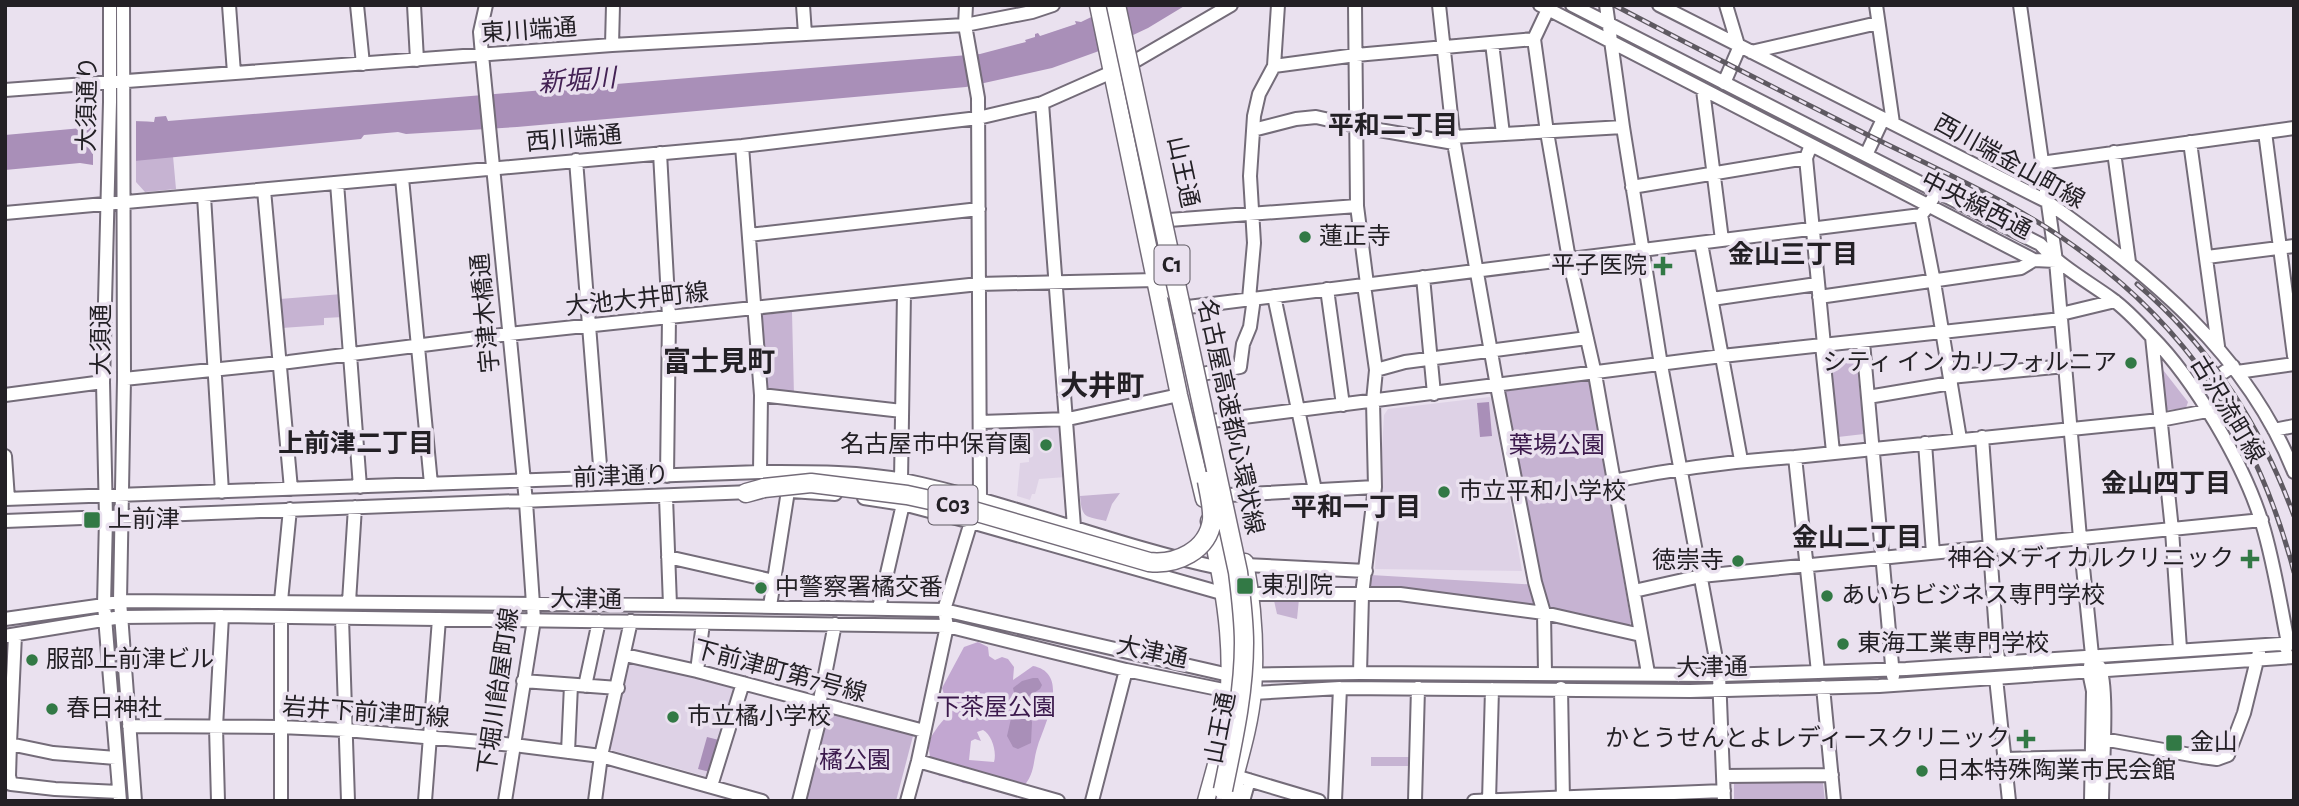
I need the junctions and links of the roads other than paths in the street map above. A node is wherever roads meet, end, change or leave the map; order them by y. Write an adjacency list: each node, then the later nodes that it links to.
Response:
1 (110, 5): 43 (street, 大須通り)
2 (123, 5): 42 (street, 大須通り)
3 (229, 5): 41 (street)
4 (357, 5): 38 (street)
5 (414, 5): 36 (street)
6 (486, 5): 34 (street)
7 (613, 5): 31 (street)
8 (803, 5): 27 (street)
9 (966, 5): 26 (street)
10 (1053, 5): 26 (street, 東川端通)
11 (1123, 5): 37 (main road, 山王通)
12 (1231, 5): 37 (street, 西川端通)
13 (1278, 5): 39 (street)
14 (1355, 5): 35 (street)
15 (1439, 5): 32 (street)
16 (1572, 5): 24 (street, 中央線西通)
17 (1606, 5): 24 (street)
18 (1659, 5): 33 (street, 西川端金山町線)
19 (1726, 5): 33 (street)
20 (1876, 5): 25 (street)
21 (2020, 5): 66 (street)
22 (1104, 6): 40 (main road, 山王通); 91 (highway, 名古屋高速都心環状線 / C1, bridge)
23 (1546, 7): 28 (street); 30 (street, 中央線西通)
24 (1608, 23): 30 (street); 44 (street, 中央線西通)
25 (1878, 23): 33 (street); 49 (street)
26 (965, 25): 27 (street, 東川端通); 48 (street)
27 (805, 34): 31 (street, 東川端通)
28 (1534, 39): 29 (street); 54 (street)
29 (1492, 43): 32 (street); 56 (street)
30 (1611, 43): 46 (street, 中央線西通); 51 (street)
31 (612, 45): 34 (street, 東川端通)
32 (1443, 47): 35 (street); 57 (street)
33 (1743, 48): 44 (street); 49 (street, 西川端金山町線)
34 (482, 55): 36 (street, 東川端通); 67 (street, 宇津木橋通)
35 (1356, 55): 39 (street); 50 (street)
36 (417, 60): 38 (street, 東川端通)
37 (1135, 61): 40 (street, 西川端通); 84 (main road, 山王通)
38 (363, 64): 41 (street, 東川端通)
39 (1274, 66): 53 (street)
40 (1112, 72): 47 (street, 西川端通); 99 (main road, 山王通)
41 (234, 73): 42 (street, 東川端通)
42 (123, 80): 43 (street, 東川端通); 70 (street, 大須通り)
43 (110, 81): 45 (street, 東川端通); 77 (street, 大須通り)
44 (1724, 83): 63 (street, 中央線西通)
45 (5, 90)
46 (1703, 90): 59 (street, 中央線西通); 68 (street)
47 (1042, 103): 48 (street, 西川端通); 101 (street)
48 (978, 118): 60 (street, 西川端通); 80 (street)
49 (1888, 121): 63 (street); 76 (street, 西川端金山町線)
50 (1356, 126): 53 (street); 57 (street); 79 (street)
51 (1623, 127): 54 (street); 72 (street)
52 (2294, 128): 55 (street)
53 (1253, 130): 83 (street)
54 (1547, 132): 56 (street); 93 (street)
55 (2265, 132): 58 (street); 89 (street)
56 (1503, 134): 57 (street)
57 (1454, 139): 97 (street)
58 (2190, 142): 61 (street); 92 (street)
59 (1811, 145): 64 (street); 81 (street, 中央線西通)
60 (742, 146): 62 (street, 西川端通); 86 (street)
61 (2114, 152): 66 (street); 96 (street)
62 (660, 153): 65 (street, 西川端通); 113 (street)
63 (1866, 155): 74 (street, 中央線西通)
64 (1805, 158): 68 (street); 85 (street)
65 (576, 160): 67 (street, 西川端通); 115 (street)
66 (2041, 163): 76 (street)
67 (494, 167): 69 (street, 西川端通); 117 (street, 宇津木橋通)
68 (1714, 173): 72 (street); 87 (street)
69 (402, 177): 71 (street, 西川端通); 122 (street)
70 (123, 183): 78 (street, 大須通)
71 (337, 183): 73 (street, 西川端通); 125 (street)
72 (1632, 187): 90 (street)
73 (264, 190): 75 (street, 西川端通); 129 (street)
74 (1937, 191): 81 (street); 95 (street, 中央線西通)
75 (204, 196): 78 (street, 西川端通); 133 (street)
76 (2046, 201): 95 (street); 96 (street, 西川端金山町線)
77 (108, 204): 78 (street, 西川端通); 82 (street, 西川端通); 140 (street, 大須通)
78 (123, 204): 138 (street, 大須通)
79 (1357, 206): 83 (street); 103 (street)
80 (979, 209): 86 (street); 102 (street)
81 (1925, 210): 85 (street); 94 (street, 中央線西通); 100 (street)
82 (5, 213)
83 (1251, 214): 84 (street); 108 (street)
84 (1169, 220): 111 (main road, 山王通)
85 (1812, 229): 87 (street); 105 (street)
86 (749, 234): 112 (street)
87 (1722, 240): 88 (street)
88 (1701, 243): 90 (street); 109 (street)
89 (2287, 247): 92 (street); 127 (street)
90 (1643, 250): 93 (street); 131 (street)
91 (1170, 256): 172 (highway, C03, bridge); 313 (highway, 名古屋高速都心環状線 / C1, bridge)
92 (2207, 257): 123 (street)
93 (1569, 259): 97 (street); 119 (street)
94 (2034, 260): 95 (street, 中央線西通); 100 (street)
95 (2056, 261): 110 (street, 古沢流町線); 114 (street)
96 (2129, 261): 123 (street, 西川端金山町線)
97 (1476, 271): 98 (street); 124 (street)
98 (1423, 277): 103 (street); 128 (street)
99 (1156, 279): 101 (street, 大池大井町線); 111 (street); 146 (main road, 山王通)
100 (1934, 282): 105 (street); 116 (street)
101 (1056, 283): 102 (street, 大池大井町線); 153 (street)
102 (979, 284): 106 (street, 大池大井町線); 156 (street)
103 (1366, 284): 104 (street); 134 (street)
104 (1327, 289): 107 (street); 149 (street)
105 (1818, 291): 109 (street); 121 (street)
106 (904, 292): 112 (street, 大池大井町線); 151 (street)
107 (1275, 296): 108 (street); 150 (street)
108 (1252, 299): 111 (street); 136 (street)
109 (1712, 299): 126 (street)
110 (2115, 301): 114 (street); 118 (street, 古沢流町線)
111 (1188, 307): 136 (main road, 山王通)
112 (754, 308): 113 (street, 大池大井町線); 145 (street)
113 (669, 317): 115 (street, 大池大井町線); 170 (street)
114 (2061, 317): 116 (street); 132 (street)
115 (589, 326): 117 (street, 大池大井町線); 171 (street)
116 (1943, 333): 120 (street); 139 (street)
117 (509, 334): 122 (street, 大池大井町線); 174 (street, 宇津木橋通)
118 (2152, 337): 152 (street, 古沢流町線); 154 (street)
119 (1587, 338): 124 (street); 137 (street)
120 (1863, 342): 121 (street); 147 (street)
121 (1823, 345): 126 (street); 164 (street)
122 (419, 346): 125 (street, 大池大井町線); 176 (street)
123 (2218, 346): 135 (street, 西川端金山町線)
124 (1492, 350): 128 (street); 141 (street)
125 (350, 355): 129 (street, 大池大井町線); 178 (street)
126 (1722, 356): 131 (street); 167 (street)
127 (2294, 356)
128 (1431, 358): 134 (street); 143 (street)
129 (281, 363): 133 (street, 大池大井町線); 179 (street)
130 (2294, 364): 135 (street)
131 (1661, 365): 137 (street); 168 (street)
132 (2065, 366): 139 (street); 158 (street)
133 (213, 370): 138 (street, 大池大井町線); 182 (street)
134 (1376, 370): 148 (street)
135 (2232, 370): 142 (street); 159 (street, 西川端金山町線)
136 (1202, 374): 155 (main road, 山王通)
137 (1595, 374): 141 (street); 175 (street)
138 (124, 379): 186 (street, 大須通)
139 (1951, 380): 147 (street); 161 (street)
140 (103, 382): 144 (street); 185 (street, 大須通)
141 (1497, 386): 143 (street); 225 (street)
142 (2204, 386)
143 (1434, 394): 148 (street)
144 (5, 395)
145 (761, 395): 151 (street); 172 (street)
146 (1180, 395): 153 (street); 208 (main road, 山王通)
147 (1868, 397): 163 (street)
148 (1373, 401): 149 (street); 177 (street)
149 (1343, 405): 150 (street)
150 (1298, 410): 155 (street); 181 (street)
151 (902, 411): 173 (street)
152 (2207, 411): 154 (street); 196 (street, 古沢流町線)
153 (1068, 419): 156 (street); 199 (street)
154 (2160, 420): 158 (street); 200 (street)
155 (1212, 421): 184 (main road, 山王通)
156 (980, 422): 189 (street)
157 (2294, 426): 159 (street)
158 (2071, 429): 160 (street); 201 (street)
159 (2274, 430): 169 (street, 西川端金山町線)
160 (1982, 437): 161 (street); 202 (street)
161 (1960, 439): 162 (street)
162 (1925, 443): 163 (street); 203 (street)
163 (1872, 448): 164 (street); 205 (street)
164 (1833, 452): 166 (street)
165 (5, 456): 188 (street)
166 (1795, 457): 167 (street); 207 (street)
167 (1741, 460): 168 (street)
168 (1680, 468): 175 (street); 210 (street)
169 (2294, 472)
170 (667, 476): 171 (street, 前津通り); 172 (street, 前津通り)
171 (601, 478): 174 (street, 前津通り)
172 (762, 480): 173 (street, 前津通り); 183 (highway)
173 (901, 480): 189 (street, 前津通り)
174 (522, 481): 176 (street, 前津通り); 190 (street, 宇津木橋通)
175 (1613, 481): 212 (street)
176 (431, 484): 178 (street, 前津通り)
177 (1375, 486): 181 (street); 209 (street)
178 (360, 487): 179 (street, 前津通り)
179 (291, 489): 182 (street, 前津通り)
180 (788, 491): 183 (street, 前津通り); 191 (street, 前津通り); 211 (street)
181 (1315, 491): 184 (street)
182 (222, 492): 186 (street, 前津通り)
183 (746, 493): 187 (street, 前津通り)
184 (1229, 495): 206 (main road, 山王通)
185 (105, 496): 186 (street, 前津通り); 188 (street, 前津通り); 195 (street)
186 (122, 496): 194 (street)
187 (666, 496): 190 (street, 前津通り); 204 (street)
188 (7, 499)
189 (980, 499): 198 (street); 199 (street, 前津通り)
190 (526, 502): 192 (street, 前津通り); 219 (street, 下堀川飴屋町線)
191 (902, 504): 198 (street, 前津通り); 223 (street)
192 (355, 508): 193 (street, 前津通り); 218 (street)
193 (290, 509): 194 (street, 前津通り); 217 (street)
194 (121, 516): 195 (street, 前津通り); 216 (street)
195 (106, 517): 197 (street, 前津通り); 220 (street)
196 (2262, 520): 200 (street); 241 (street, 古沢流町線)
197 (5, 521)
198 (971, 522): 213 (street, 前津通り); 224 (street)
199 (1074, 527): 208 (street, 前津通り)
200 (2172, 530): 201 (street); 243 (street)
201 (2080, 538): 202 (street); 245 (street)
202 (1990, 547): 203 (street); 248 (street)
203 (1933, 553): 205 (street)
204 (668, 557): 211 (street); 221 (street)
205 (1882, 558): 207 (street); 250 (street)
206 (1245, 565): 209 (street); 214 (main road, 山王通)
207 (1807, 566): 210 (street); 253 (street)
208 (1220, 568): 213 (main road, 山王通)
209 (1366, 571): 215 (street)
210 (1701, 576): 212 (street); 258 (street)
211 (774, 581): 222 (street)
212 (1634, 591): 240 (street)
213 (1225, 594): 262 (main road, 山王通)
214 (1250, 594): 215 (street); 257 (main road, 山王通)
215 (1362, 595): 225 (street); 254 (street)
216 (120, 601): 217 (street, 大津通); 220 (street, 大津通); 227 (street)
217 (281, 601): 218 (street, 大津通)
218 (349, 602): 219 (street, 大津通)
219 (533, 604): 221 (street, 大津通); 232 (street, 下堀川飴屋町線)
220 (104, 605): 230 (street, 大津通); 233 (street)
221 (670, 605): 222 (street, 大津通)
222 (770, 606): 223 (street, 大津通)
223 (879, 608): 224 (street, 大津通)
224 (944, 610): 238 (street); 262 (street, 大津通)
225 (1544, 613): 240 (street); 255 (street)
226 (222, 616): 227 (street, 大津通); 228 (street, 大津通); 276 (street)
227 (121, 617): 233 (street, 大津通); 275 (street)
228 (281, 617): 229 (street, 大津通); 277 (street)
229 (342, 618): 231 (street, 大津通); 278 (street)
230 (5, 619)
231 (439, 619): 232 (street, 大津通); 280 (street)
232 (534, 620): 234 (street, 大津通); 260 (street, 下堀川飴屋町線)
233 (105, 621): 239 (street, 大津通); 287 (street)
234 (599, 621): 235 (street, 大津通); 265 (street)
235 (631, 621): 236 (street, 大津通); 244 (street)
236 (703, 623): 237 (street, 大津通); 251 (street)
237 (835, 624): 238 (street, 大津通); 274 (street)
238 (947, 626): 249 (street, 大津通); 279 (street)
239 (10, 635): 282 (street)
240 (1641, 635): 256 (street)
241 (2291, 643): 242 (street, 大津通); 246 (street)
242 (2261, 645): 243 (street, 大津通); 247 (street)
243 (2180, 649): 245 (street, 大津通)
244 (625, 655): 251 (street, 下前津町第7号線); 267 (street)
245 (2092, 655): 248 (street, 大津通); 252 (street)
246 (2288, 658): 247 (street, 大津通)
247 (2258, 660): 252 (street, 大津通); 281 (street)
248 (1998, 661): 250 (street, 大津通)
249 (1126, 670): 262 (street, 大津通); 311 (street)
250 (1893, 670): 253 (street, 大津通); 264 (street)
251 (697, 671): 261 (street, 下前津町第7号線)
252 (2095, 671): 259 (street, 大津通); 281 (street); 286 (street)
253 (1818, 672): 258 (street, 大津通)
254 (1360, 673): 255 (street, 大津通); 257 (street, 大津通)
255 (1545, 673): 256 (street, 大津通)
256 (1648, 673): 258 (street, 大津通)
257 (1253, 674): 262 (street, 大津通); 273 (main road, 山王通)
258 (1718, 675): 272 (street)
259 (1996, 678): 264 (street, 大津通); 288 (street)
260 (523, 681): 263 (street); 283 (street, 下堀川飴屋町線)
261 (743, 683): 274 (street, 下前津町第7号線); 293 (street)
262 (1229, 683): 273 (street, 大津通); 312 (main road, 山王通)
263 (571, 685): 265 (street); 284 (street)
264 (1894, 685): 266 (street, 大津通)
265 (585, 686): 267 (street)
266 (1823, 687): 272 (street, 大津通); 290 (street)
267 (618, 688): 285 (street)
268 (1340, 688): 269 (street, 大津通); 273 (street, 大津通); 317 (street)
269 (1418, 688): 271 (street, 大津通); 318 (street)
270 (1561, 688): 271 (street, 大津通); 272 (street, 大津通); 298 (street)
271 (1492, 689): 299 (street)
272 (1720, 690): 291 (street)
273 (1253, 693): 292 (main road, 山王通)
274 (821, 705): 279 (street, 下前津町第7号線); 308 (street)
275 (129, 726): 276 (street, 岩井下前津町線); 300 (street)
276 (216, 727): 277 (street, 岩井下前津町線); 301 (street)
277 (280, 727): 278 (street, 岩井下前津町線); 302 (street)
278 (346, 730): 280 (street, 岩井下前津町線); 303 (street)
279 (924, 731): 289 (street)
280 (430, 737): 283 (street, 岩井下前津町線); 304 (street)
281 (2103, 740): 323 (street)
282 (8, 743): 287 (street); 294 (street)
283 (514, 745): 284 (street, 岩井下前津町線); 305 (street, 下堀川飴屋町線)
284 (568, 752): 285 (street, 岩井下前津町線)
285 (601, 756): 293 (street, 岩井下前津町線); 306 (street)
286 (2091, 757): 288 (street); 322 (street)
287 (116, 758): 295 (street)
288 (2005, 759): 321 (street)
289 (918, 761): 309 (street); 310 (street)
290 (1832, 775): 291 (street); 320 (street)
291 (1724, 776): 296 (street)
292 (1242, 778): 314 (highway); 315 (street, 山王通); 316 (street)
293 (711, 786): 307 (street, 岩井下前津町線)
294 (56, 795): 295 (street)
295 (120, 796)
296 (1724, 796): 297 (street)
297 (1639, 798): 298 (street)
298 (1563, 799): 299 (street)
299 (1489, 800): 319 (street)
300 (135, 801)
301 (218, 801)
302 (281, 801)
303 (348, 801)
304 (425, 801)
305 (505, 801)
306 (595, 801)
307 (761, 801)
308 (799, 801)
309 (907, 801)
310 (1058, 801)
311 (1092, 801)
312 (1206, 801)
313 (1220, 801)
314 (1230, 801)
315 (1243, 801)
316 (1319, 801)
317 (1335, 801)
318 (1415, 801)
319 (1474, 801)
320 (1834, 801)
321 (2010, 801)
322 (2091, 801)
323 (2102, 801)

